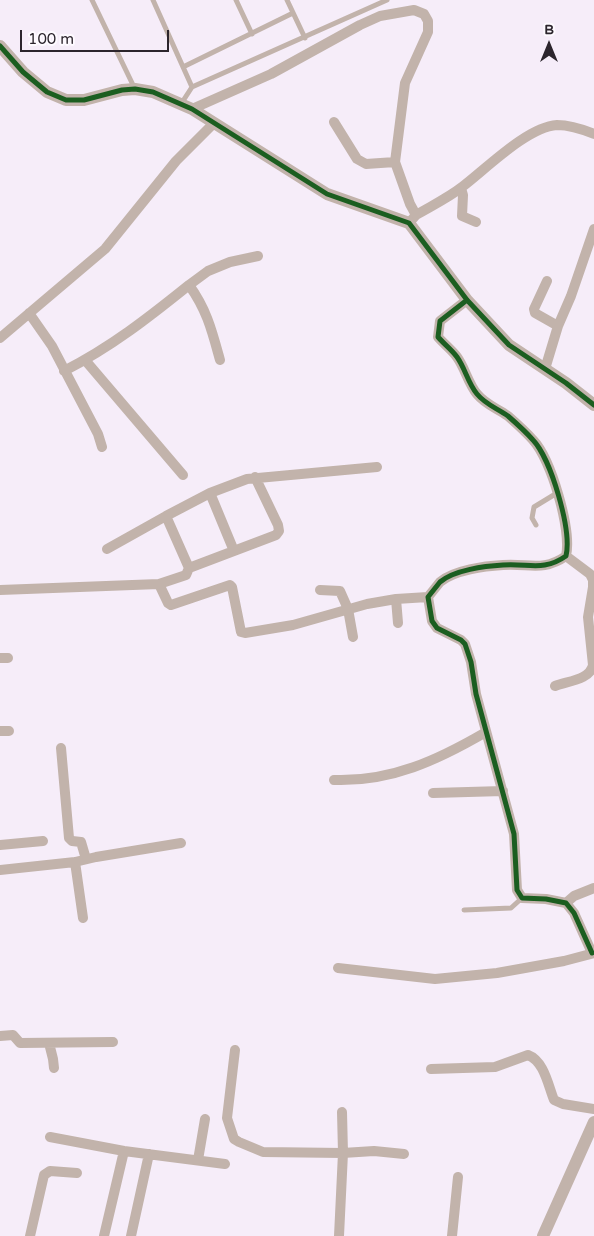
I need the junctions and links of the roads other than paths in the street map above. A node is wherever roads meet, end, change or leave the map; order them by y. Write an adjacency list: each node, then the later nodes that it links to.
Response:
1 (152, 0): 10 (lane)
2 (236, 0): 7 (lane)
3 (287, 0): 6 (lane)
4 (388, 0): 8 (lane)
5 (94, 1): 12 (lane)
6 (293, 13): 7 (lane); 8 (lane)
7 (252, 34): 10 (lane)
8 (305, 38): 11 (lane)
9 (0, 46): 12 (street)
10 (183, 67): 11 (lane)
11 (192, 87): 13 (lane)
12 (135, 89): 13 (street)
13 (186, 106): 15 (street); 17 (street)
14 (334, 122): 17 (street)
15 (214, 123): 19 (street); 26 (street)
16 (594, 134): 18 (street)
17 (395, 162): 19 (street)
18 (461, 188): 19 (street); 20 (street)
19 (413, 219): 25 (street)
20 (476, 222)
21 (594, 229): 27 (street)
22 (258, 256): 24 (street)
23 (547, 280): 27 (street)
24 (189, 285): 29 (street); 30 (street)
25 (467, 300): 31 (street); 39 (street)
26 (29, 313): 28 (street); 32 (street)
27 (558, 326): 31 (street)
28 (0, 338)
29 (85, 360): 32 (street); 36 (street)
30 (220, 360)
31 (545, 369): 33 (street)
32 (64, 371): 34 (street)
33 (594, 405)
34 (102, 447)
35 (377, 467): 37 (street)
36 (183, 475)
37 (255, 477): 38 (street); 43 (street)
38 (210, 493): 40 (street); 43 (street)
39 (558, 493): 41 (lane); 44 (street)
40 (166, 516): 42 (street); 45 (street)
41 (536, 525)
42 (108, 550)
43 (234, 551): 45 (street)
44 (566, 556): 49 (street); 54 (street)
45 (189, 568): 46 (street)
46 (159, 584): 47 (street); 51 (street)
47 (0, 590)
48 (320, 590): 51 (street)
49 (428, 597): 50 (street); 55 (street)
50 (396, 599): 51 (street); 52 (street)
51 (348, 609): 53 (street)
52 (398, 623)
53 (353, 637)
54 (555, 686)
55 (486, 732): 57 (street); 58 (street)
56 (61, 748): 63 (street)
57 (334, 780)
58 (503, 791): 59 (street); 67 (street)
59 (433, 793)
60 (42, 841): 62 (street)
61 (181, 843): 63 (street)
62 (0, 845)
63 (86, 859): 64 (street)
64 (75, 862): 65 (street); 70 (street)
65 (0, 870)
66 (594, 888): 68 (street)
67 (522, 898): 68 (street); 69 (lane)
68 (566, 903): 71 (street)
69 (464, 910)
70 (83, 918)
71 (593, 953): 72 (street)
72 (338, 968)
73 (0, 1036): 75 (street)
74 (113, 1042): 75 (street)
75 (49, 1044): 77 (street)
76 (235, 1050): 85 (street)
77 (54, 1068)
78 (430, 1069): 79 (street)
79 (594, 1109)
80 (342, 1112): 85 (street)
81 (205, 1118): 88 (street)
82 (594, 1122): 97 (street)
83 (50, 1137): 84 (street)
84 (124, 1151): 86 (street); 93 (street)
85 (343, 1153): 87 (street); 95 (street)
86 (149, 1154): 88 (street); 94 (street)
87 (404, 1154)
88 (198, 1160): 89 (street)
89 (225, 1164)
90 (76, 1173): 92 (street)
91 (458, 1177): 96 (street)
92 (30, 1236)
93 (104, 1236)
94 (131, 1236)
95 (339, 1236)
96 (452, 1236)
97 (543, 1236)

